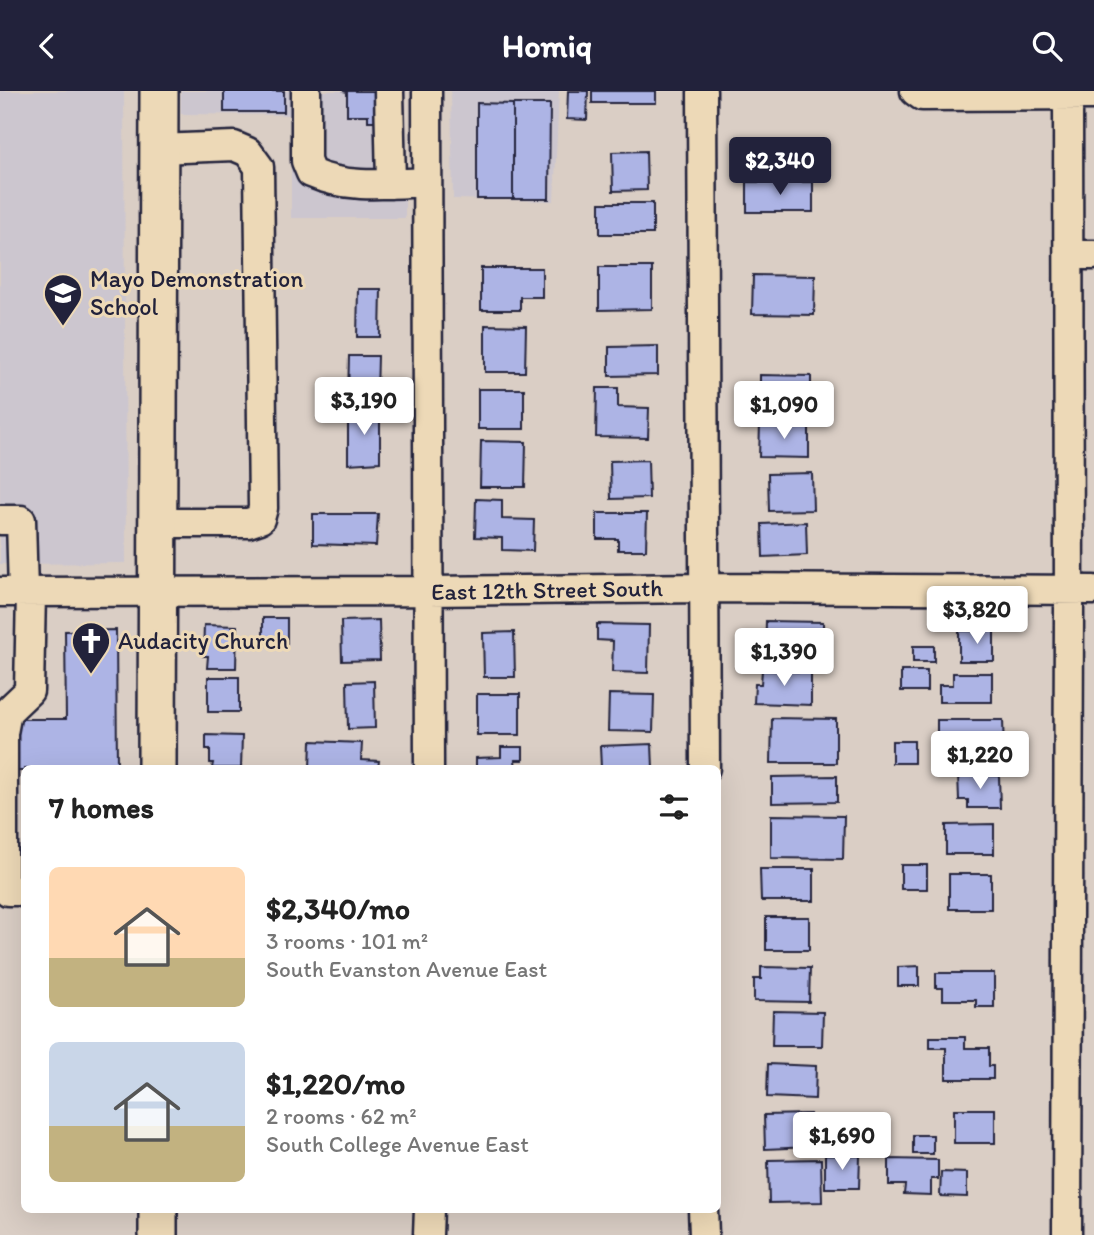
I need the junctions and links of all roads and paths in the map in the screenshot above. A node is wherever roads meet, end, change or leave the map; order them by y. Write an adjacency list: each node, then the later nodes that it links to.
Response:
1 (159, 91): 9 (main road)
2 (306, 91): 11 (street)
3 (389, 91): 11 (street)
4 (427, 91): 10 (street)
5 (702, 91): 15 (street)
6 (915, 91): 7 (street)
7 (998, 93): 8 (street)
8 (1079, 105): 12 (street)
9 (158, 149): 14 (main road); 14 (street)
10 (427, 182): 11 (street); 17 (street)
11 (391, 184)
12 (1081, 255): 16 (street)
13 (0, 520): 18 (street)
14 (156, 523): 19 (main road)
15 (705, 588): 16 (street, East 12th Street South); 17 (street, East 12th Street South); 22 (street)
16 (1082, 590): 32 (street)
17 (429, 591): 19 (street, East 12th Street South); 21 (street)
18 (18, 592): 19 (street, East 12th Street South); 23 (street)
19 (156, 592): 20 (main road)
20 (157, 765)
21 (429, 765)
22 (705, 765)
23 (13, 794): 24 (street)
24 (14, 841): 25 (street)
25 (21, 891)
26 (158, 1213): 29 (main road)
27 (429, 1213): 30 (street)
28 (703, 1213): 31 (street)
29 (159, 1235)
30 (428, 1235)
31 (704, 1235)
32 (1067, 1235)

